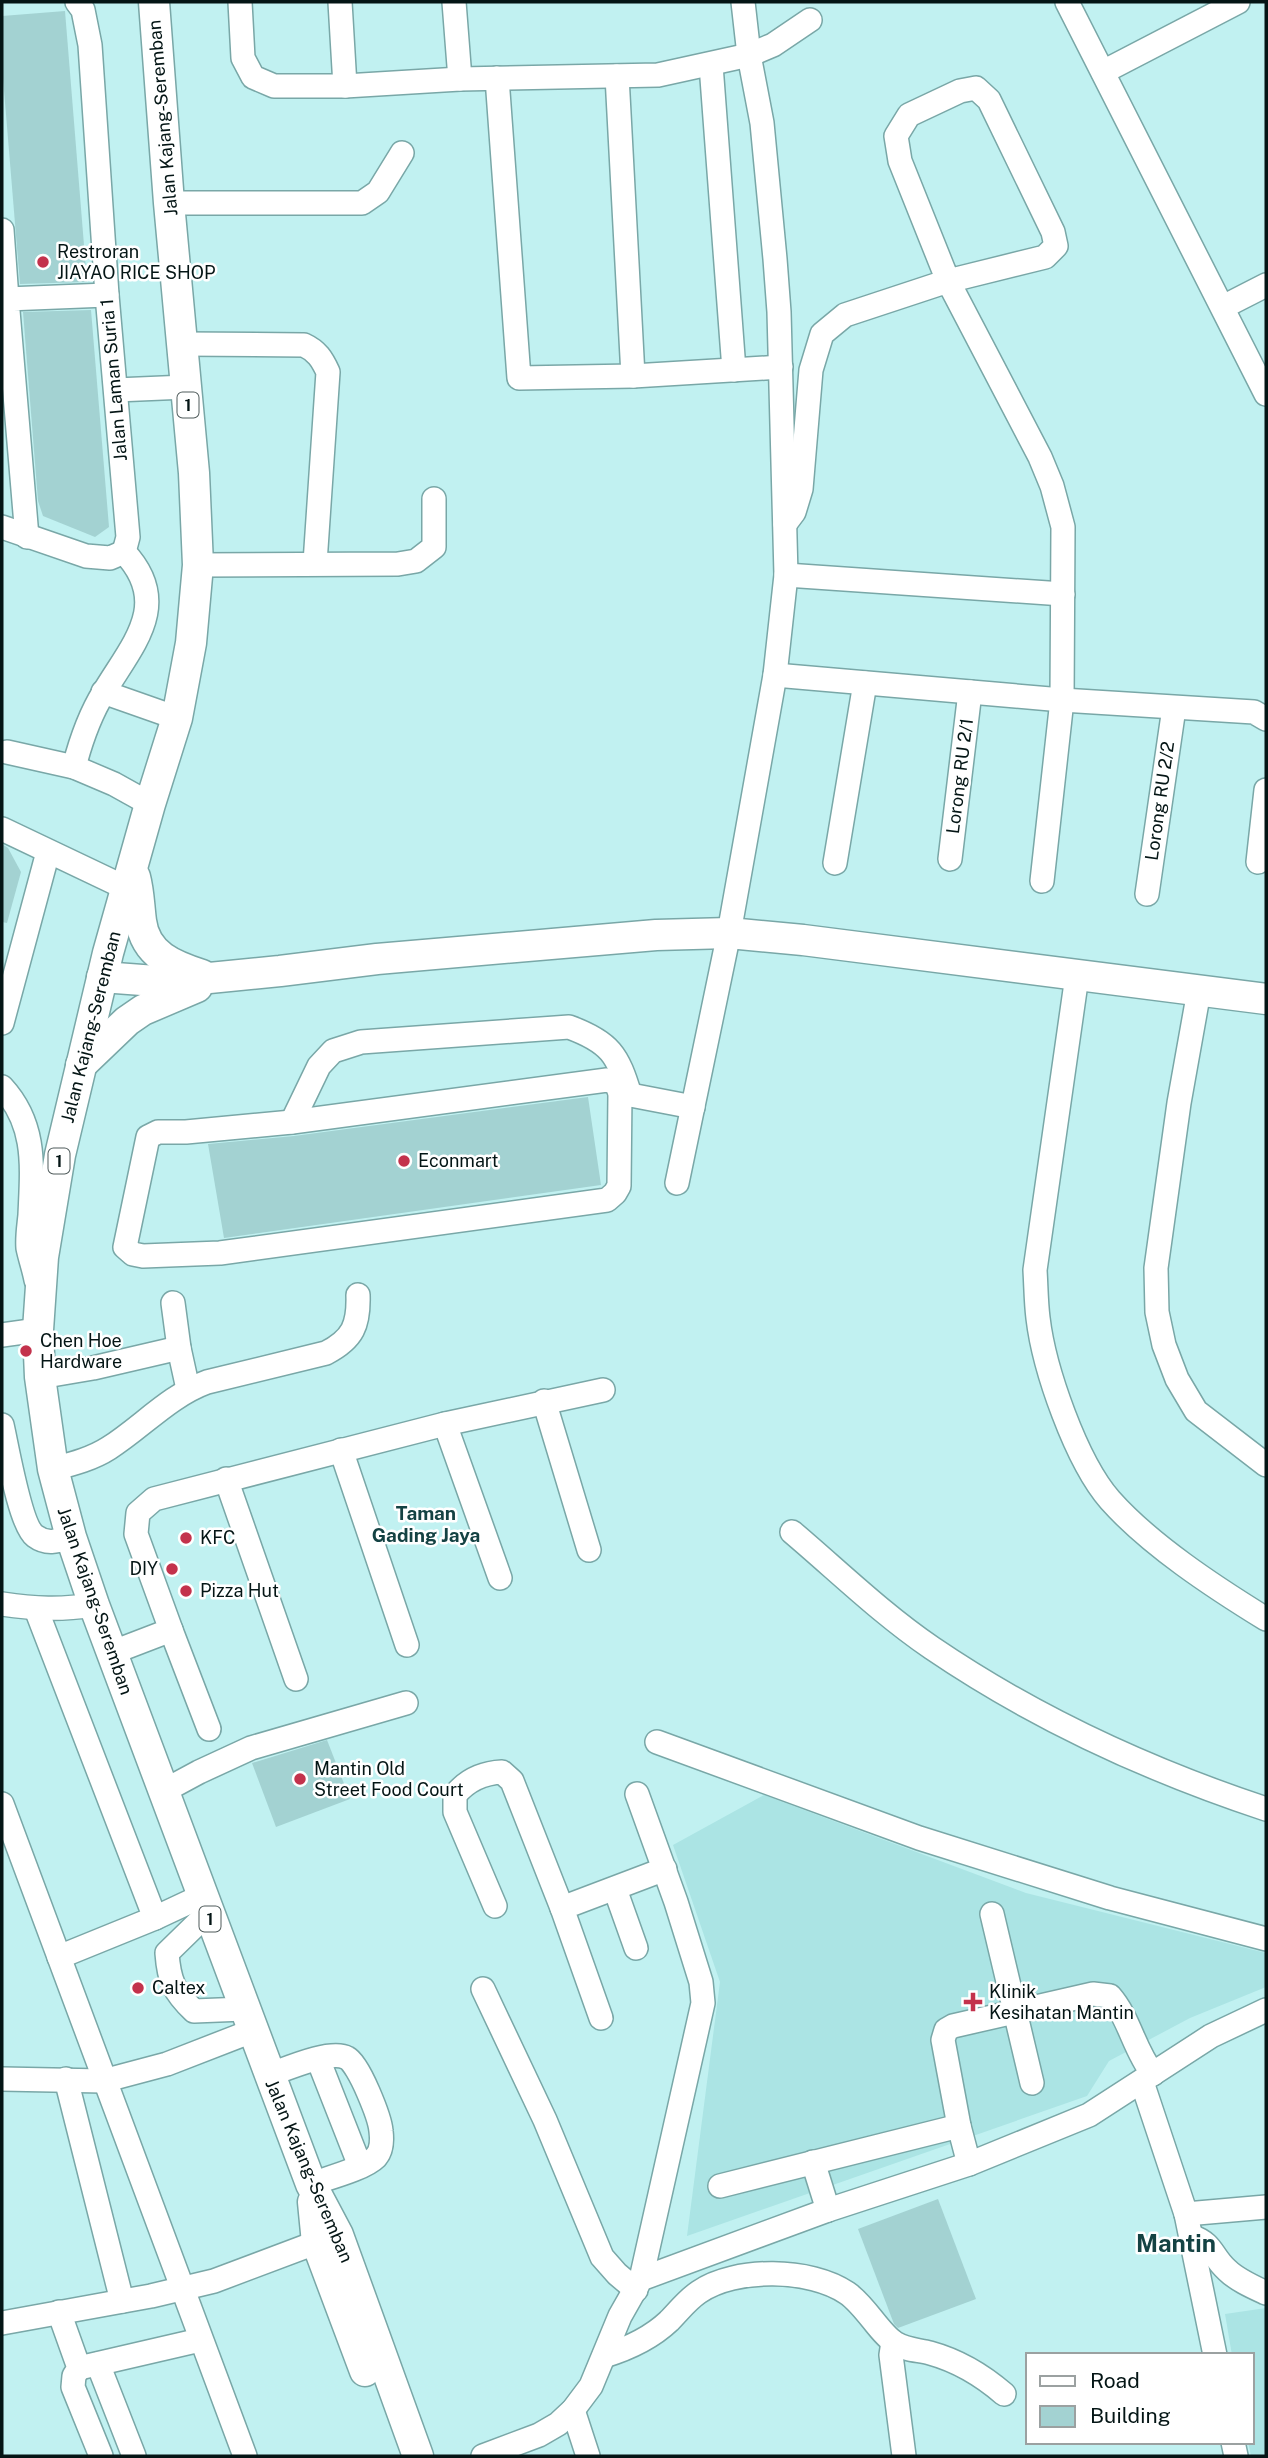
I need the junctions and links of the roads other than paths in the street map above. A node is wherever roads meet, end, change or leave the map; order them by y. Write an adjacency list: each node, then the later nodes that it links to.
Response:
1 (77, 2): 22 (street, Jalan Laman Suria 1)
2 (153, 2): 18 (main road, Jalan Kajang-Seremban / 1)
3 (240, 2): 16 (street)
4 (340, 2): 16 (street)
5 (454, 2): 15 (street)
6 (743, 2): 10 (street)
7 (1067, 2): 12 (street)
8 (1238, 2): 12 (street)
9 (810, 20): 10 (street)
10 (749, 55): 11 (street); 26 (street)
11 (711, 65): 13 (street); 27 (street)
12 (1103, 72): 24 (street)
13 (617, 76): 14 (street); 28 (street)
14 (497, 78): 15 (street); 28 (street)
15 (460, 79): 16 (street)
16 (345, 86)
17 (402, 153): 18 (street)
18 (169, 203): 25 (main road, Jalan Kajang-Seremban / 1)
19 (2, 230): 23 (street)
20 (948, 281): 20 (street); 33 (street); 40 (street)
21 (1266, 285): 24 (street)
22 (107, 295): 23 (street); 30 (street, Jalan Laman Suria 1)
23 (4, 299): 35 (street)
24 (1223, 307): 31 (street)
25 (183, 344): 29 (main road, Jalan Kajang-Seremban / 1); 37 (street)
26 (781, 367): 27 (street); 33 (street)
27 (734, 370): 28 (street)
28 (633, 376)
29 (186, 387): 30 (street); 38 (main road, Jalan Kajang-Seremban / 1)
30 (116, 390): 36 (street, Jalan Laman Suria 1)
31 (1266, 394)
32 (434, 499): 37 (street)
33 (785, 524): 39 (street)
34 (2, 527): 35 (street)
35 (27, 537): 36 (street)
36 (124, 552): 43 (street)
37 (315, 563): 38 (street)
38 (198, 565): 48 (main road, Jalan Kajang-Seremban / 1)
39 (786, 575): 40 (street); 41 (street)
40 (1063, 594): 45 (street)
41 (775, 675): 42 (street); 61 (street)
42 (865, 683): 44 (street); 57 (street)
43 (103, 692): 48 (street); 50 (street)
44 (970, 692): 45 (street); 55 (street, Lorong RU 2/1)
45 (1062, 700): 46 (street); 59 (street)
46 (1174, 708): 47 (street); 60 (street, Lorong RU 2/2)
47 (1260, 716)
48 (177, 719): 52 (main road, Jalan Kajang-Seremban / 1)
49 (7, 752): 50 (street)
50 (74, 767): 52 (street)
51 (1266, 790): 56 (street)
52 (150, 804): 58 (main road, Jalan Kajang-Seremban / 1)
53 (2, 829): 54 (street)
54 (48, 852): 58 (street); 67 (street)
55 (950, 859)
56 (1258, 862)
57 (835, 863)
58 (129, 878): 63 (main road, Jalan Kajang-Seremban / 1); 64 (main road)
59 (1042, 881)
60 (1147, 894)
61 (729, 933): 62 (main road); 64 (main road); 71 (street)
62 (1077, 976): 65 (main road); 97 (street)
63 (102, 977): 64 (main road); 68 (main road, Jalan Kajang-Seremban / 1)
64 (213, 978): 68 (main road)
65 (1199, 991): 66 (main road); 87 (street)
66 (1266, 999)
67 (2, 1023)
68 (81, 1065): 74 (main road, Jalan Kajang-Seremban / 1)
69 (2, 1087): 74 (street)
70 (625, 1094): 71 (street); 72 (street); 72 (street); 72 (street)
71 (693, 1107): 73 (street)
72 (292, 1122)
73 (677, 1183)
74 (39, 1293): 77 (main road, Jalan Kajang-Seremban / 1)
75 (358, 1295): 81 (street)
76 (173, 1303): 79 (street)
77 (38, 1330): 78 (street); 80 (main road, Jalan Kajang-Seremban / 1)
78 (2, 1335)
79 (179, 1348): 80 (street); 81 (street)
80 (40, 1377): 88 (main road, Jalan Kajang-Seremban / 1)
81 (188, 1389): 88 (street)
82 (603, 1390): 83 (street)
83 (544, 1401): 84 (street); 92 (street)
84 (445, 1424): 86 (street); 93 (street)
85 (2, 1425): 91 (street)
86 (341, 1450): 89 (street); 99 (street)
87 (1266, 1465)
88 (53, 1469): 91 (main road, Jalan Kajang-Seremban / 1)
89 (226, 1479): 98 (street); 101 (street)
90 (792, 1532): 108 (street)
91 (71, 1537): 95 (main road, Jalan Kajang-Seremban / 1)
92 (589, 1550)
93 (500, 1578)
94 (2, 1604): 96 (street)
95 (94, 1605): 96 (street); 100 (main road, Jalan Kajang-Seremban / 1)
96 (36, 1609): 115 (street)
97 (1266, 1619)
98 (171, 1630): 100 (street); 103 (street)
99 (407, 1645)
100 (111, 1653): 105 (main road, Jalan Kajang-Seremban / 1)
101 (296, 1679)
102 (406, 1703): 105 (street)
103 (209, 1729)
104 (657, 1742): 116 (street)
105 (162, 1792): 111 (main road, Jalan Kajang-Seremban / 1)
106 (637, 1794): 109 (street)
107 (2, 1804): 118 (street)
108 (1266, 1809)
109 (665, 1869): 110 (street); 141 (street)
110 (615, 1889): 113 (street); 117 (street)
111 (205, 1905): 115 (street); 123 (main road, Jalan Kajang-Seremban / 1); 123 (street)
112 (495, 1906): 113 (street)
113 (562, 1908): 122 (street)
114 (992, 1914): 121 (street)
115 (155, 1918): 118 (street)
116 (1266, 1939)
117 (636, 1948)
118 (59, 1957): 129 (street)
119 (483, 1989): 141 (street)
120 (1266, 2010): 126 (street)
121 (1016, 2011): 126 (street); 130 (street); 131 (street)
122 (601, 2018)
123 (248, 2020): 125 (main road, Jalan Kajang-Seremban / 1); 129 (street)
124 (318, 2059): 125 (street); 134 (street); 134 (street)
125 (269, 2075): 135 (main road, Jalan Kajang-Seremban / 1)
126 (1147, 2078): 133 (street); 139 (street)
127 (2, 2079): 128 (street)
128 (66, 2080): 129 (street); 144 (street)
129 (103, 2081): 142 (street)
130 (1032, 2083)
131 (959, 2126): 132 (street); 133 (street)
132 (813, 2162): 136 (street); 138 (street)
133 (969, 2164): 138 (street)
134 (359, 2166): 135 (street)
135 (311, 2184): 140 (main road, Jalan Kajang-Seremban / 1)
136 (720, 2186)
137 (1266, 2207): 139 (street)
138 (828, 2210): 141 (street)
139 (1189, 2225): 143 (street); 149 (street)
140 (327, 2239): 142 (street); 157 (main road); 158 (main road, Jalan Kajang-Seremban / 1)
141 (639, 2284): 150 (street)
142 (181, 2290): 144 (street); 147 (street)
143 (1266, 2293)
144 (122, 2301): 145 (street)
145 (59, 2312): 146 (street); 151 (street)
146 (2, 2323)
147 (200, 2340): 151 (street); 156 (street)
148 (893, 2342): 150 (street); 152 (street); 161 (street)
149 (1215, 2353)
150 (604, 2356): 153 (street)
151 (88, 2366): 154 (street); 155 (street)
152 (1004, 2394)
153 (573, 2410): 159 (street); 160 (street)
154 (101, 2456)
155 (134, 2456)
156 (245, 2456)
157 (397, 2456)
158 (418, 2456)
159 (483, 2456)
160 (588, 2456)
161 (904, 2456)

